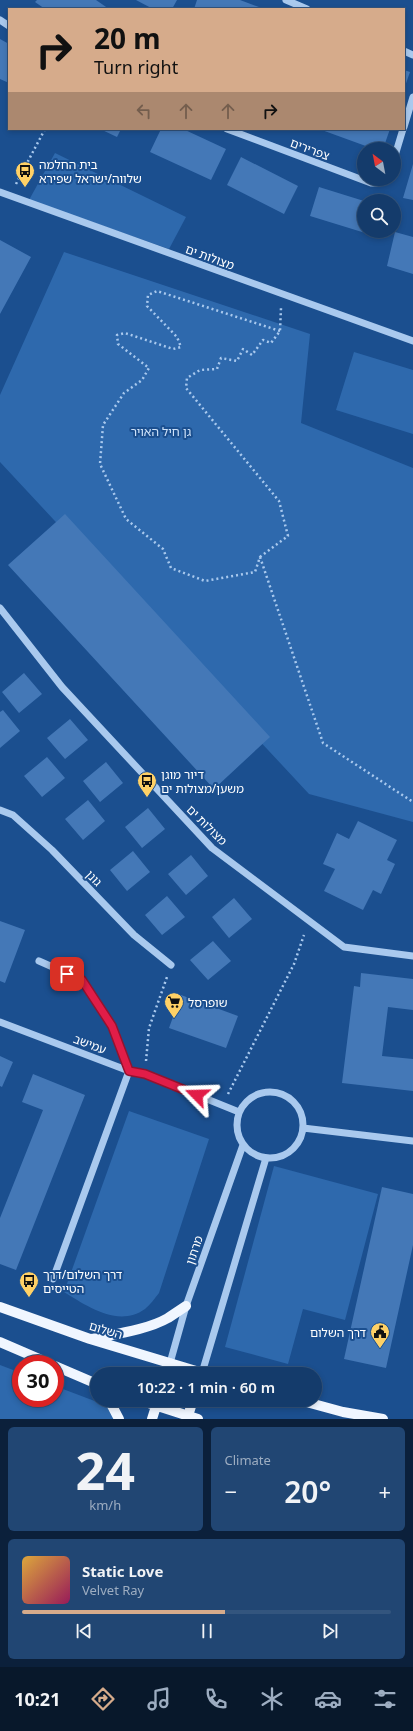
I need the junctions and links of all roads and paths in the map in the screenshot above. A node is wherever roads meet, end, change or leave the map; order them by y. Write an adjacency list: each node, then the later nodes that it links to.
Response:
1 (286, 0): 2 (street)
2 (305, 8)
3 (413, 97): 4 (street)
4 (405, 125)
5 (44, 130): 11 (path)
6 (230, 130): 9 (street, צפרירים)
7 (403, 130): 8 (street)
8 (399, 142)
9 (357, 179)
10 (0, 192): 11 (street, מצולות ים)
11 (10, 196): 12 (street, מצולות ים)
12 (282, 295): 13 (path); 14 (street, מצולות ים)
13 (280, 331): 15 (path); 15 (path)
14 (413, 341)
15 (260, 557): 17 (path)
16 (0, 608): 19 (street, מצולות ים)
17 (413, 802)
18 (0, 810): 22 (street, גונן)
19 (309, 920): 20 (street, מצולות ים); 26 (path)
20 (413, 956)
21 (39, 960): 24 (street)
22 (172, 965): 25 (path)
23 (0, 1022): 24 (street, עמישב)
24 (129, 1071): 25 (street, עמישב); 32 (street)
25 (145, 1074): 26 (street, עמישב)
26 (223, 1106): 27 (street, עמישב)
27 (239, 1112): 28 (street); 30 (street)
28 (303, 1128): 29 (street); 31 (street)
29 (413, 1141)
30 (243, 1145): 31 (street); 33 (street, מרתון)
31 (266, 1158): 41 (street)
32 (53, 1279)
33 (186, 1306): 35 (main road); 38 (street, מרתון)
34 (0, 1307): 35 (main road, השלום)
35 (90, 1339): 38 (main road, השלום)
36 (0, 1342): 37 (main road)
37 (30, 1355)
38 (170, 1363): 39 (main road); 40 (main road, השלום)
39 (169, 1367)
40 (182, 1367)
41 (205, 1367)
42 (64, 1370): 43 (main road)
43 (90, 1381)
44 (322, 1406): 52 (main road)
45 (113, 1407): 50 (main road)
46 (156, 1407): 51 (main road)
47 (166, 1407): 49 (main road)
48 (192, 1407): 49 (main road)
49 (191, 1418)
50 (120, 1419)
51 (152, 1419)
52 (383, 1419)

